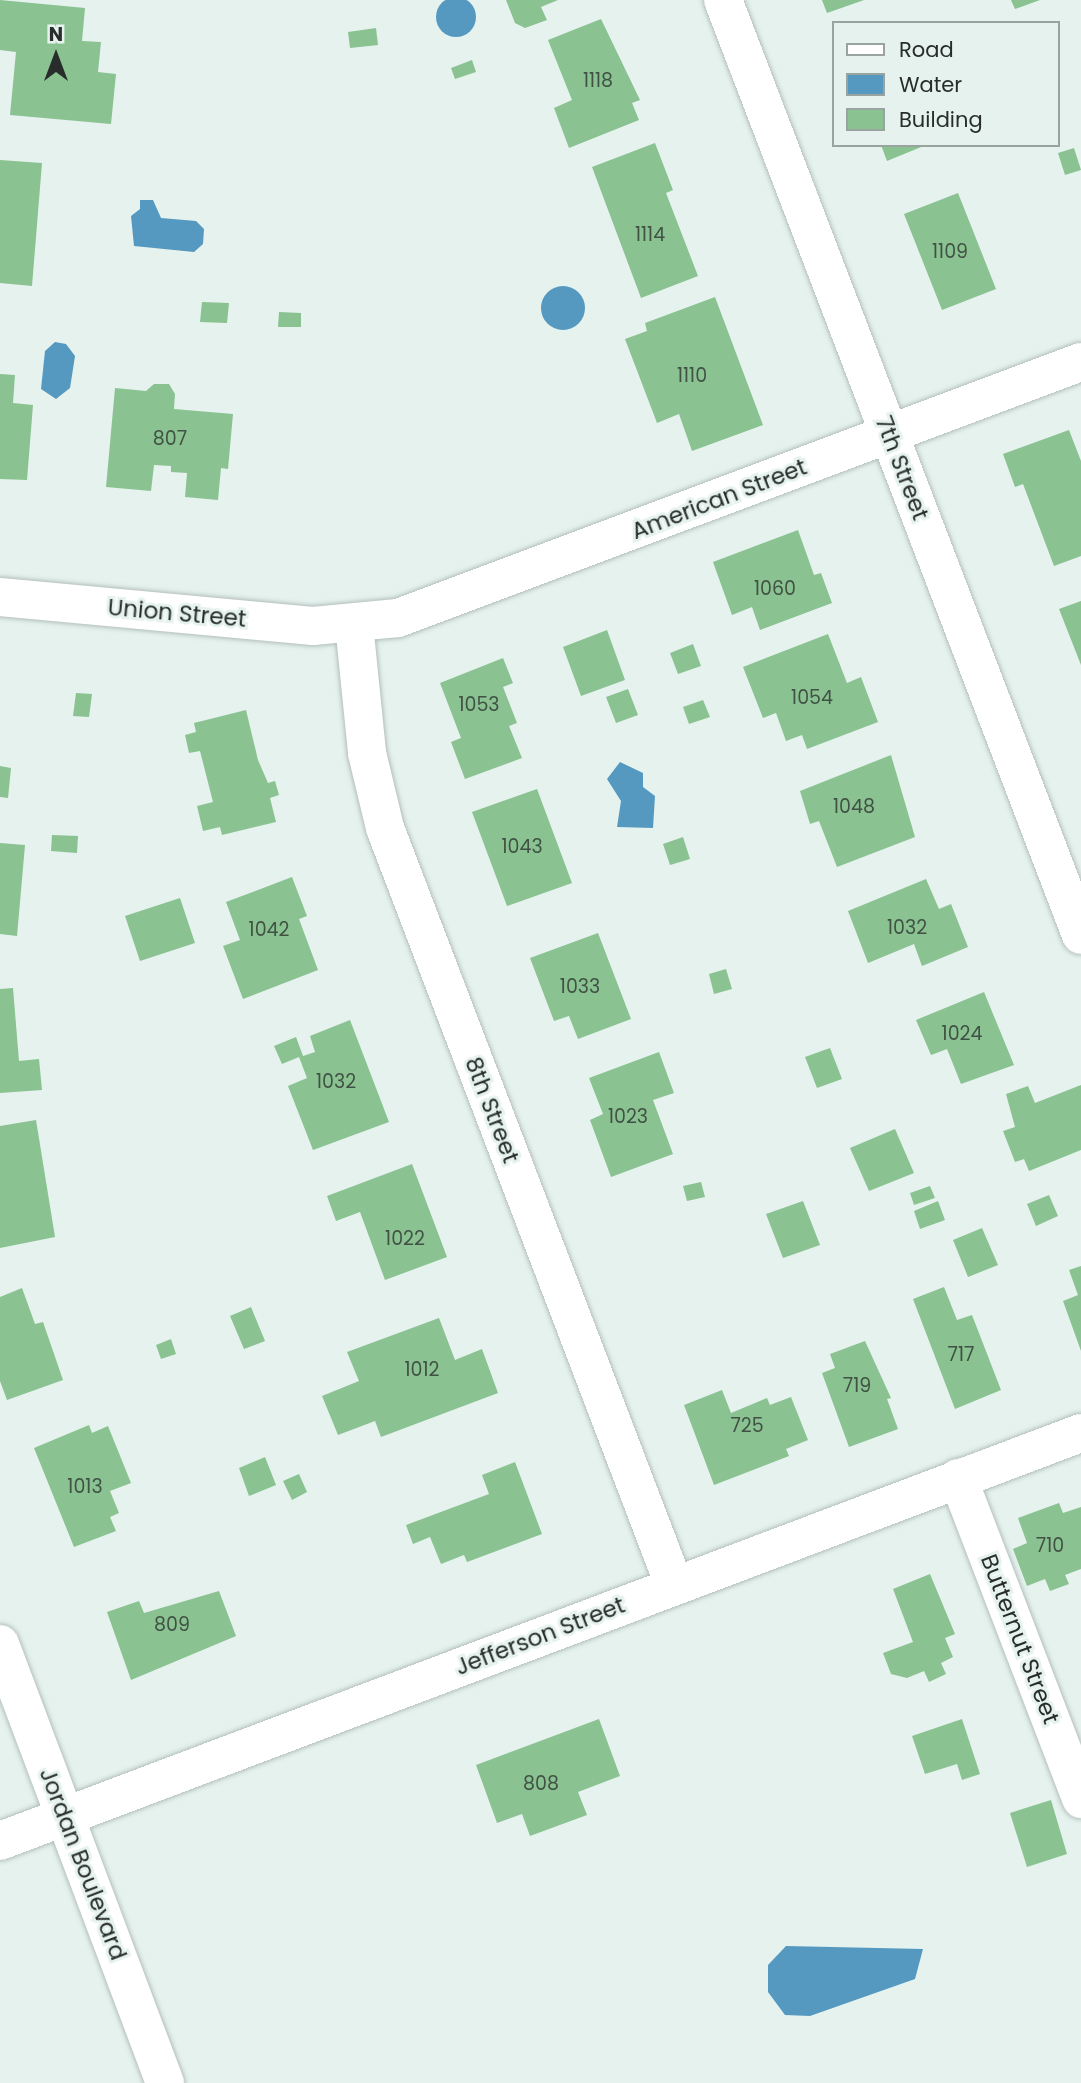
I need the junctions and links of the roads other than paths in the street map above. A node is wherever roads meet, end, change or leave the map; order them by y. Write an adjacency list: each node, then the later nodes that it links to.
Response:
1 (723, 0): 3 (street, 7th Street)
2 (1081, 362): 3 (street, American Street)
3 (889, 435): 5 (street, American Street); 6 (street, 7th Street)
4 (0, 597): 5 (street, Union Street)
5 (354, 624): 9 (street, 8th Street)
6 (1081, 935)
7 (1081, 1433): 8 (street, Jefferson Street)
8 (958, 1478): 9 (street, Jefferson Street); 11 (street, Butternut Street)
9 (674, 1585): 12 (street, Jefferson Street)
10 (0, 1644): 12 (street, Jordan Boulevard)
11 (1081, 1799)
12 (65, 1816): 13 (street, Jefferson Street); 14 (street, Jordan Boulevard)
13 (0, 1841)
14 (165, 2083)

